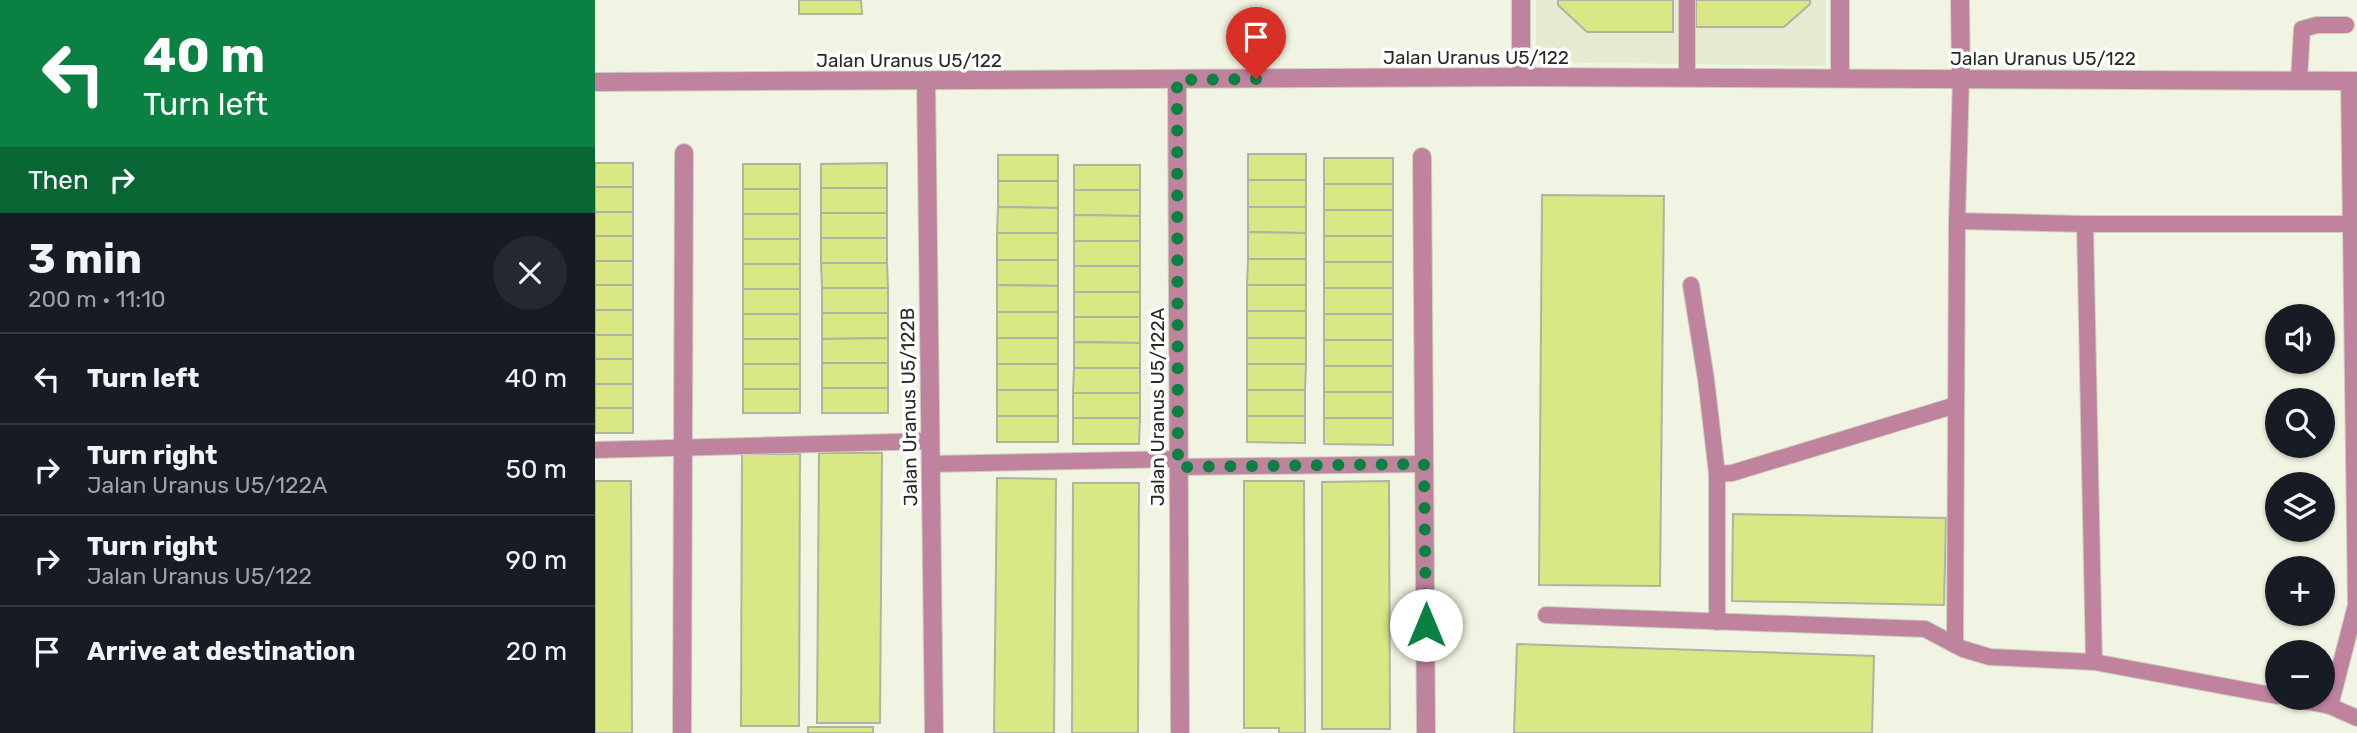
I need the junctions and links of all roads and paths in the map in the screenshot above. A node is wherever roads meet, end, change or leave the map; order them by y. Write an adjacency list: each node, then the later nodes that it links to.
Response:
1 (1521, 0): 6 (street)
2 (1687, 0): 7 (lane)
3 (1840, 0): 8 (street)
4 (1959, 0): 9 (street)
5 (2346, 25): 12 (lane)
6 (1521, 77): 7 (street, Jalan Uranus U5/122); 11 (street, Jalan Uranus U5/122)
7 (1686, 78): 8 (street, Jalan Uranus U5/122)
8 (1840, 78): 9 (street, Jalan Uranus U5/122)
9 (1961, 78): 12 (street, Jalan Uranus U5/122); 18 (lane)
10 (926, 80): 11 (street, Jalan Uranus U5/122); 14 (street, Jalan Uranus U5/122); 23 (street, Jalan Uranus U5/122B)
11 (1177, 80): 26 (street, Jalan Uranus U5/122A)
12 (2299, 80): 13 (street, Jalan Uranus U5/122)
13 (2353, 80): 17 (lane)
14 (595, 82)
15 (684, 153): 24 (street)
16 (1422, 158): 28 (street)
17 (2354, 182): 20 (lane)
18 (1957, 221): 19 (lane); 22 (lane)
19 (2085, 224): 20 (lane); 34 (lane)
20 (2351, 224): 30 (lane)
21 (1691, 285): 29 (lane)
22 (1956, 405): 29 (lane); 33 (lane)
23 (931, 441): 24 (lane); 27 (street, Jalan Uranus U5/122B)
24 (684, 447): 25 (lane); 39 (street)
25 (595, 450)
26 (1178, 463): 27 (lane); 28 (lane); 41 (street, Jalan Uranus U5/122A)
27 (931, 464): 40 (street, Jalan Uranus U5/122B)
28 (1424, 464): 42 (street)
29 (1717, 474): 32 (lane)
30 (2356, 605): 35 (lane)
31 (1546, 615): 32 (lane)
32 (1717, 622): 33 (lane)
33 (1955, 645): 34 (lane)
34 (2094, 662): 36 (lane)
35 (2335, 687)
36 (2265, 694)
37 (2335, 708): 38 (lane)
38 (2357, 718)
39 (682, 733)
40 (934, 733)
41 (1180, 733)
42 (1426, 733)

